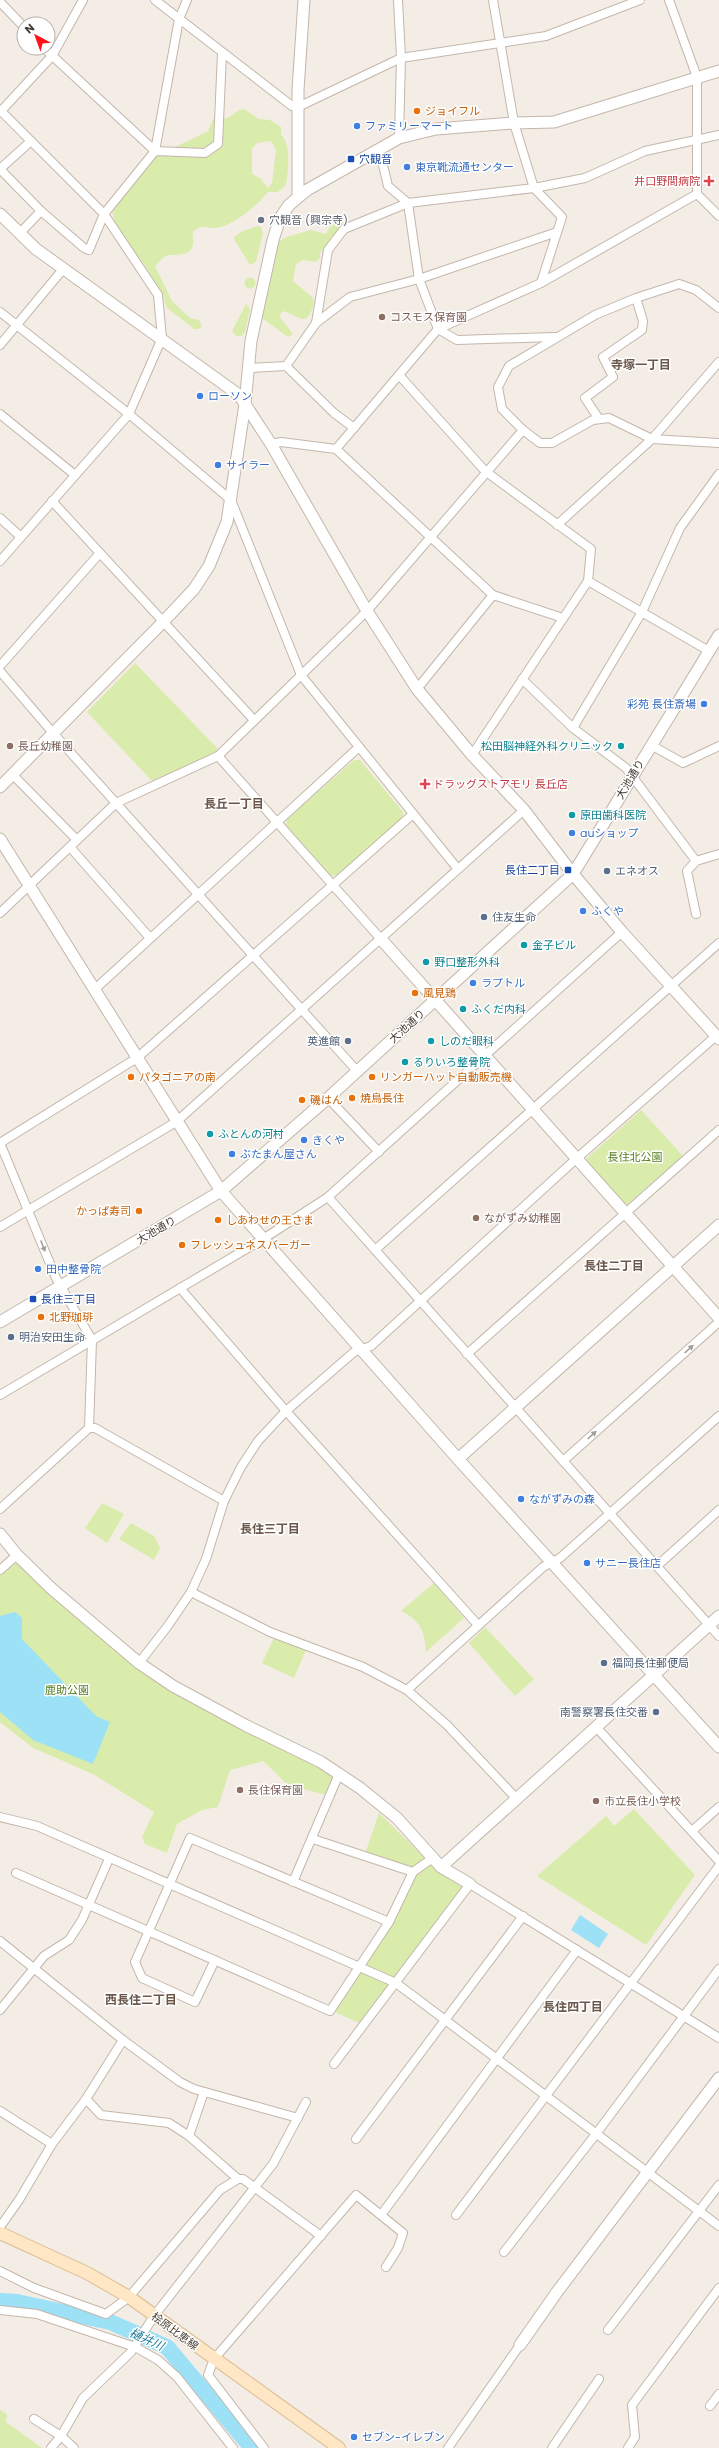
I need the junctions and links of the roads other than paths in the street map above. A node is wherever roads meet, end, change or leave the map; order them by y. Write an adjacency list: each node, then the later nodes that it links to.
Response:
1 (83, 0): 13 (street)
2 (155, 0): 11 (street)
3 (187, 0): 11 (street)
4 (304, 0): 19 (street)
5 (398, 0): 16 (street)
6 (493, 0): 12 (street)
7 (640, 0): 12 (street)
8 (669, 0): 18 (street)
9 (0, 2): 10 (street)
10 (16, 19)
11 (179, 19): 14 (street); 27 (street)
12 (501, 42): 16 (street); 21 (street)
13 (56, 49)
14 (222, 53): 19 (street); 27 (street)
15 (52, 56): 20 (street); 27 (street)
16 (400, 58): 19 (street); 23 (street)
17 (719, 71): 18 (street)
18 (697, 78): 21 (street); 24 (street)
19 (298, 107): 31 (street)
20 (0, 110): 25 (street)
21 (514, 123): 23 (street); 29 (street)
22 (719, 135): 24 (street)
23 (399, 138): 26 (street)
24 (698, 139): 29 (street); 30 (street)
25 (31, 140): 28 (street); 35 (street)
26 (377, 150): 31 (street); 32 (street)
27 (155, 151): 35 (street)
28 (0, 169): 33 (street)
29 (534, 188): 32 (street); 37 (street)
30 (697, 194): 36 (street); 41 (street)
31 (298, 197): 53 (street)
32 (408, 203): 40 (street); 45 (street)
33 (41, 211): 35 (street); 38 (street)
34 (0, 214): 38 (street)
35 (104, 214): 49 (street)
36 (719, 216)
37 (557, 232): 40 (street); 41 (street)
38 (19, 234): 39 (street)
39 (64, 268): 46 (street); 49 (street)
40 (419, 279): 45 (street); 47 (street)
41 (541, 283): 47 (street)
42 (636, 298): 43 (street); 48 (street); 58 (street)
43 (719, 308)
44 (0, 312): 46 (street)
45 (316, 323): 52 (street)
46 (17, 325): 50 (street); 57 (street)
47 (438, 329): 48 (street); 54 (street)
48 (555, 337): 60 (street)
49 (162, 338): 55 (street); 57 (street)
50 (0, 345)
51 (719, 362): 61 (street)
52 (286, 366): 53 (street); 59 (street)
53 (249, 368): 55 (street)
54 (399, 375): 59 (street); 65 (street)
55 (245, 404): 63 (street); 68 (street)
56 (0, 414): 67 (street)
57 (130, 414): 67 (street); 68 (street)
58 (599, 419): 60 (street); 61 (street)
59 (354, 428): 64 (street)
60 (523, 430): 65 (street)
61 (652, 438): 62 (street); 71 (street)
62 (719, 443)
63 (271, 444): 64 (street); 78 (street)
64 (336, 449): 73 (street)
65 (485, 471): 71 (street); 73 (street)
66 (719, 474): 79 (street)
67 (75, 475): 69 (street)
68 (231, 500): 81 (street); 86 (street)
69 (52, 501): 72 (street); 74 (street)
70 (0, 518): 72 (street)
71 (557, 525): 76 (street)
72 (21, 537): 75 (street)
73 (432, 538): 77 (street); 78 (street)
74 (100, 553): 81 (street); 84 (street)
75 (0, 561)
76 (588, 581): 79 (street); 80 (street)
77 (493, 594): 80 (street); 88 (street)
78 (367, 611): 86 (street); 88 (street)
79 (642, 612): 83 (street); 90 (street)
80 (564, 618): 87 (street)
81 (163, 622): 89 (street); 91 (street)
82 (719, 635): 83 (street, 大池通り)
83 (710, 651): 92 (street, 大池通り)
84 (0, 666)
85 (0, 671): 91 (street)
86 (302, 675): 89 (street); 94 (street)
87 (522, 679): 90 (street); 95 (street)
88 (417, 688): 95 (street)
89 (254, 720): 96 (street)
90 (573, 728): 98 (street)
91 (53, 733): 97 (street); 100 (street)
92 (651, 745): 93 (street); 98 (street, 大池通り)
93 (719, 746)
94 (359, 747): 102 (street); 103 (street)
95 (472, 755): 101 (street)
96 (218, 756): 100 (street); 103 (street)
97 (12, 774): 99 (street); 105 (street)
98 (631, 776): 108 (street); 110 (street, 大池通り)
99 (0, 787)
100 (116, 803): 105 (street); 113 (street)
101 (524, 810): 109 (street); 110 (street)
102 (413, 814): 109 (street); 111 (street)
103 (277, 822): 111 (street); 113 (street)
104 (0, 840): 112 (street)
105 (78, 840): 106 (street)
106 (70, 847): 112 (street); 117 (street)
107 (719, 854): 108 (street)
108 (696, 861): 115 (street)
109 (457, 868): 118 (street)
110 (573, 874): 116 (street); 124 (street, 大池通り)
111 (333, 885): 118 (street); 121 (street)
112 (29, 886): 114 (street); 123 (street)
113 (198, 895): 117 (street); 121 (street)
114 (0, 914)
115 (696, 914)
116 (622, 932): 122 (street); 127 (street)
117 (150, 938): 123 (street)
118 (380, 938): 124 (street); 125 (street)
119 (719, 942): 120 (street)
120 (715, 950): 122 (street)
121 (253, 956): 125 (street); 128 (street)
122 (670, 985): 126 (street); 131 (street)
123 (94, 990): 128 (street)
124 (436, 1000): 127 (street); 129 (street, 大池通り)
125 (301, 1009): 129 (street); 132 (street)
126 (718, 1038): 136 (street)
127 (485, 1055): 131 (street); 135 (street)
128 (137, 1058): 132 (street); 134 (street)
129 (357, 1072): 130 (street, 大池通り)
130 (328, 1098): 135 (street); 137 (street, 大池通り)
131 (532, 1107): 136 (street); 144 (street)
132 (176, 1122): 137 (street); 139 (street)
133 (719, 1130): 140 (street)
134 (0, 1143): 139 (street)
135 (379, 1152): 138 (street)
136 (576, 1159): 140 (street); 148 (street)
137 (221, 1191): 143 (street); 146 (street, 大池通り)
138 (328, 1197): 143 (street); 144 (street)
139 (29, 1210): 142 (street); 146 (street, one-way to 146)
140 (625, 1213): 145 (street); 154 (street)
141 (719, 1225): 145 (street)
142 (0, 1227)
143 (263, 1239): 147 (street); 153 (street)
144 (375, 1250): 148 (street)
145 (673, 1266): 149 (street); 156 (street)
146 (60, 1286): 150 (street, 大池通り); 152 (street)
147 (180, 1288): 152 (street); 157 (street)
148 (421, 1302): 153 (street); 154 (street)
149 (719, 1318)
150 (0, 1322)
151 (719, 1322): 161 (street, one-way to 151)
152 (92, 1340): 155 (street); 159 (street)
153 (362, 1350): 157 (street); 160 (street)
154 (467, 1354): 156 (street)
155 (0, 1395)
156 (515, 1409): 160 (street); 161 (street)
157 (286, 1411): 162 (street); 173 (street)
158 (719, 1416): 165 (street)
159 (89, 1428): 162 (street); 163 (street)
160 (458, 1459): 168 (street)
161 (563, 1461): 165 (street)
162 (224, 1501): 171 (street)
163 (0, 1509)
164 (719, 1510): 169 (street)
165 (609, 1514): 168 (street); 169 (street)
166 (0, 1534): 167 (street)
167 (17, 1555): 170 (street); 176 (street)
168 (552, 1563): 173 (street); 177 (street)
169 (656, 1566): 174 (street)
170 (0, 1570)
171 (191, 1592): 176 (street); 178 (street)
172 (719, 1616): 174 (street)
173 (478, 1625): 178 (street)
174 (709, 1625): 175 (street); 177 (street)
175 (719, 1636)
176 (139, 1663): 181 (street)
177 (655, 1676): 179 (street); 180 (street)
178 (407, 1690): 182 (street)
179 (598, 1728): 182 (street); 185 (street)
180 (719, 1747)
181 (339, 1774): 186 (street); 187 (street)
182 (517, 1799): 191 (street)
183 (719, 1806): 185 (street)
184 (0, 1817): 188 (street)
185 (692, 1831): 189 (street)
186 (313, 1839): 192 (street); 194 (street)
187 (434, 1857): 191 (street); 192 (street)
188 (109, 1859): 196 (street); 197 (street)
189 (719, 1861)
190 (719, 1866): 208 (street)
191 (441, 1867): 195 (street)
192 (413, 1872): 199 (street)
193 (16, 1873): 197 (street)
194 (293, 1882): 196 (street); 199 (street)
195 (470, 1884): 198 (street); 207 (street)
196 (170, 1885): 200 (street); 205 (street)
197 (89, 1905): 200 (street); 204 (street)
198 (523, 1916): 202 (street); 211 (street)
199 (389, 1922): 205 (street)
200 (148, 1931): 203 (street); 203 (street)
201 (0, 1941): 204 (street)
202 (577, 1950): 208 (street); 214 (street)
203 (215, 1960): 205 (street)
204 (34, 1967): 209 (street); 213 (street)
205 (359, 1967): 207 (street)
206 (719, 1969): 210 (street)
207 (396, 1983): 211 (street); 215 (street)
208 (630, 1983): 210 (street); 218 (street)
209 (0, 2010)
210 (684, 2016): 212 (street); 223 (street)
211 (446, 2021): 214 (street); 225 (street)
212 (719, 2038)
213 (123, 2040): 217 (street); 219 (street)
214 (496, 2060): 218 (street); 232 (street)
215 (334, 2064)
216 (719, 2078): 227 (street)
217 (204, 2092): 222 (street); 224 (street)
218 (545, 2096): 223 (street); 233 (street)
219 (86, 2099): 224 (street); 226 (street)
220 (306, 2102): 222 (street)
221 (0, 2111): 226 (street)
222 (298, 2118): 230 (street)
223 (596, 2134): 227 (street); 238 (street)
224 (189, 2136): 228 (street)
225 (356, 2139)
226 (52, 2144): 235 (street)
227 (648, 2173): 231 (street); 246 (street)
228 (238, 2179): 230 (street); 242 (street)
229 (719, 2185): 231 (street)
230 (255, 2188): 237 (street); 244 (street)
231 (699, 2211): 234 (street); 245 (street)
232 (381, 2215): 237 (street); 239 (street)
233 (456, 2215)
234 (719, 2226)
235 (0, 2227)
236 (0, 2233): 242 (main road, 桧原比恵線)
237 (321, 2236): 248 (street)
238 (504, 2252)
239 (386, 2267)
240 (0, 2271): 242 (street)
241 (719, 2288): 261 (street)
242 (129, 2297): 244 (main road, 桧原比恵線)
243 (0, 2310): 247 (street)
244 (154, 2316): 247 (street); 248 (main road, 桧原比恵線)
245 (608, 2330)
246 (520, 2345): 259 (street)
247 (135, 2348): 253 (street); 256 (street)
248 (214, 2359): 257 (street); 258 (main road, 桧原比恵線)
249 (599, 2379): 260 (street)
250 (719, 2394): 251 (street)
251 (710, 2406)
252 (34, 2419): 253 (street)
253 (61, 2436): 254 (street); 255 (street)
254 (51, 2448)
255 (74, 2448)
256 (233, 2448)
257 (264, 2448)
258 (339, 2448)
259 (448, 2448)
260 (552, 2448)
261 (628, 2448)

